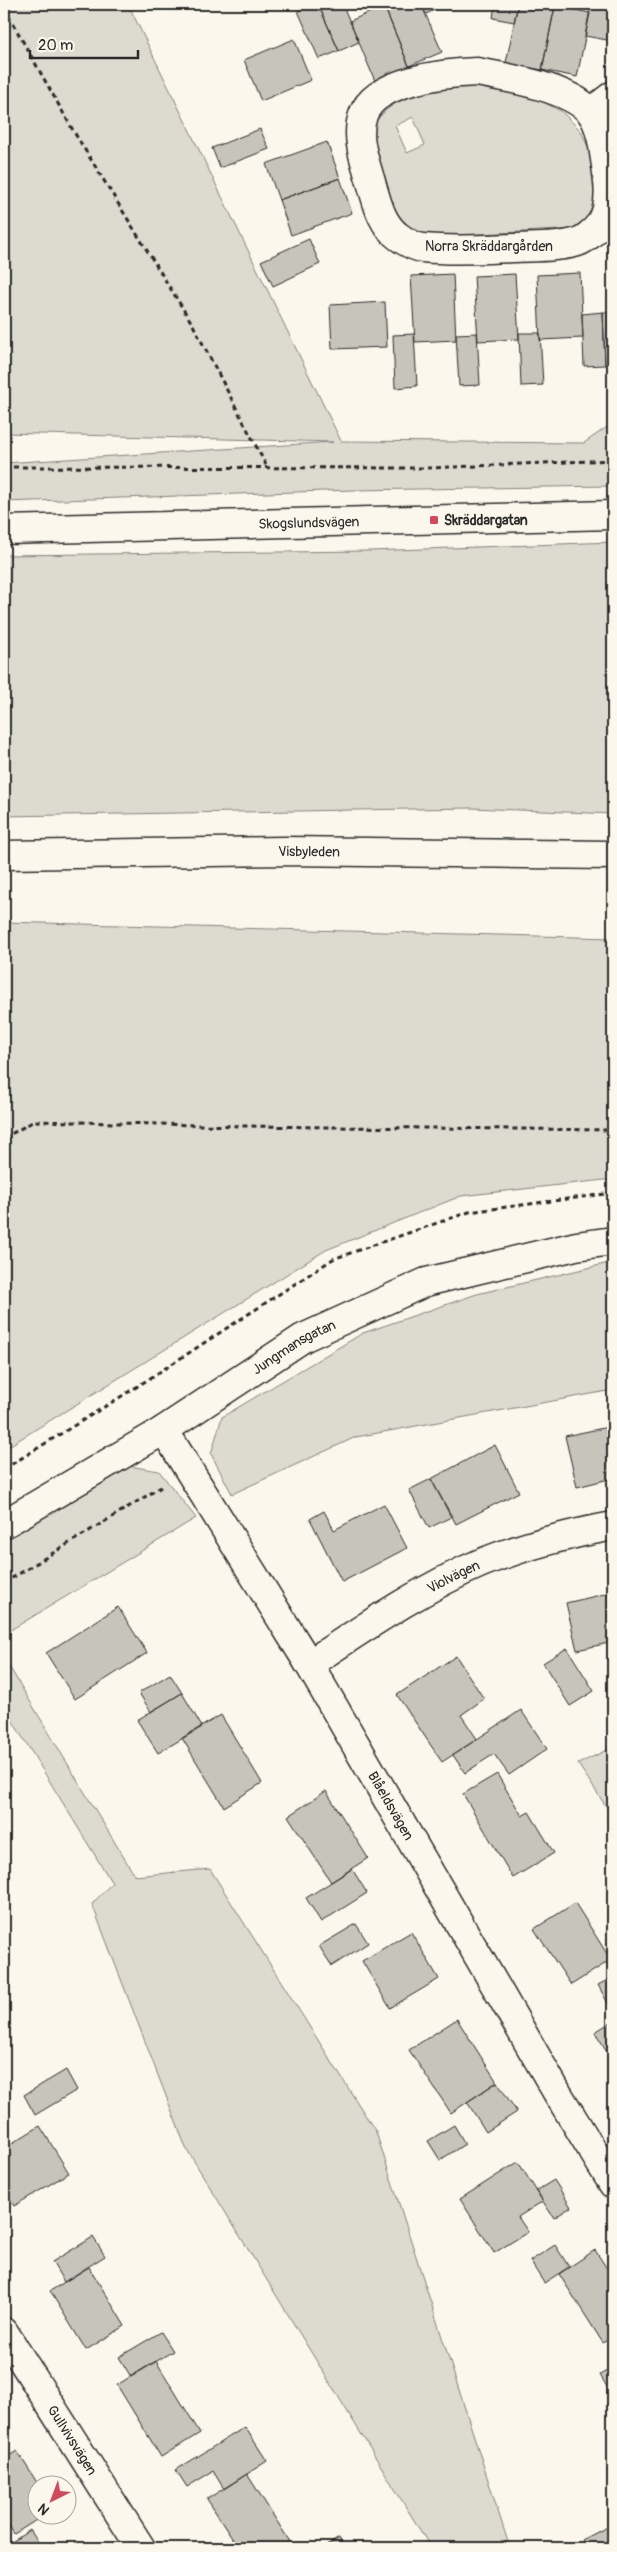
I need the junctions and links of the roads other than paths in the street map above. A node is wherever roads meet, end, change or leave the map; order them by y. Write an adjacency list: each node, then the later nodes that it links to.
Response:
1 (613, 95): 2 (street)
2 (590, 112): 2 (street, Norra Skräddargården)
3 (613, 515): 4 (street, Skogslundsvägen)
4 (4, 530)
5 (4, 854): 6 (street, Visbyleden)
6 (613, 855)
7 (613, 1241): 8 (street, Jungmansgatan)
8 (164, 1430): 9 (street, Jungmansgatan); 11 (street, Blåeldsvägen)
9 (4, 1524)
10 (613, 1526): 11 (street, Violvägen)
11 (309, 1664): 12 (street, Blåeldsvägen)
12 (613, 2184)
13 (4, 2332): 14 (street, Gullvivsvägen)
14 (141, 2548)

